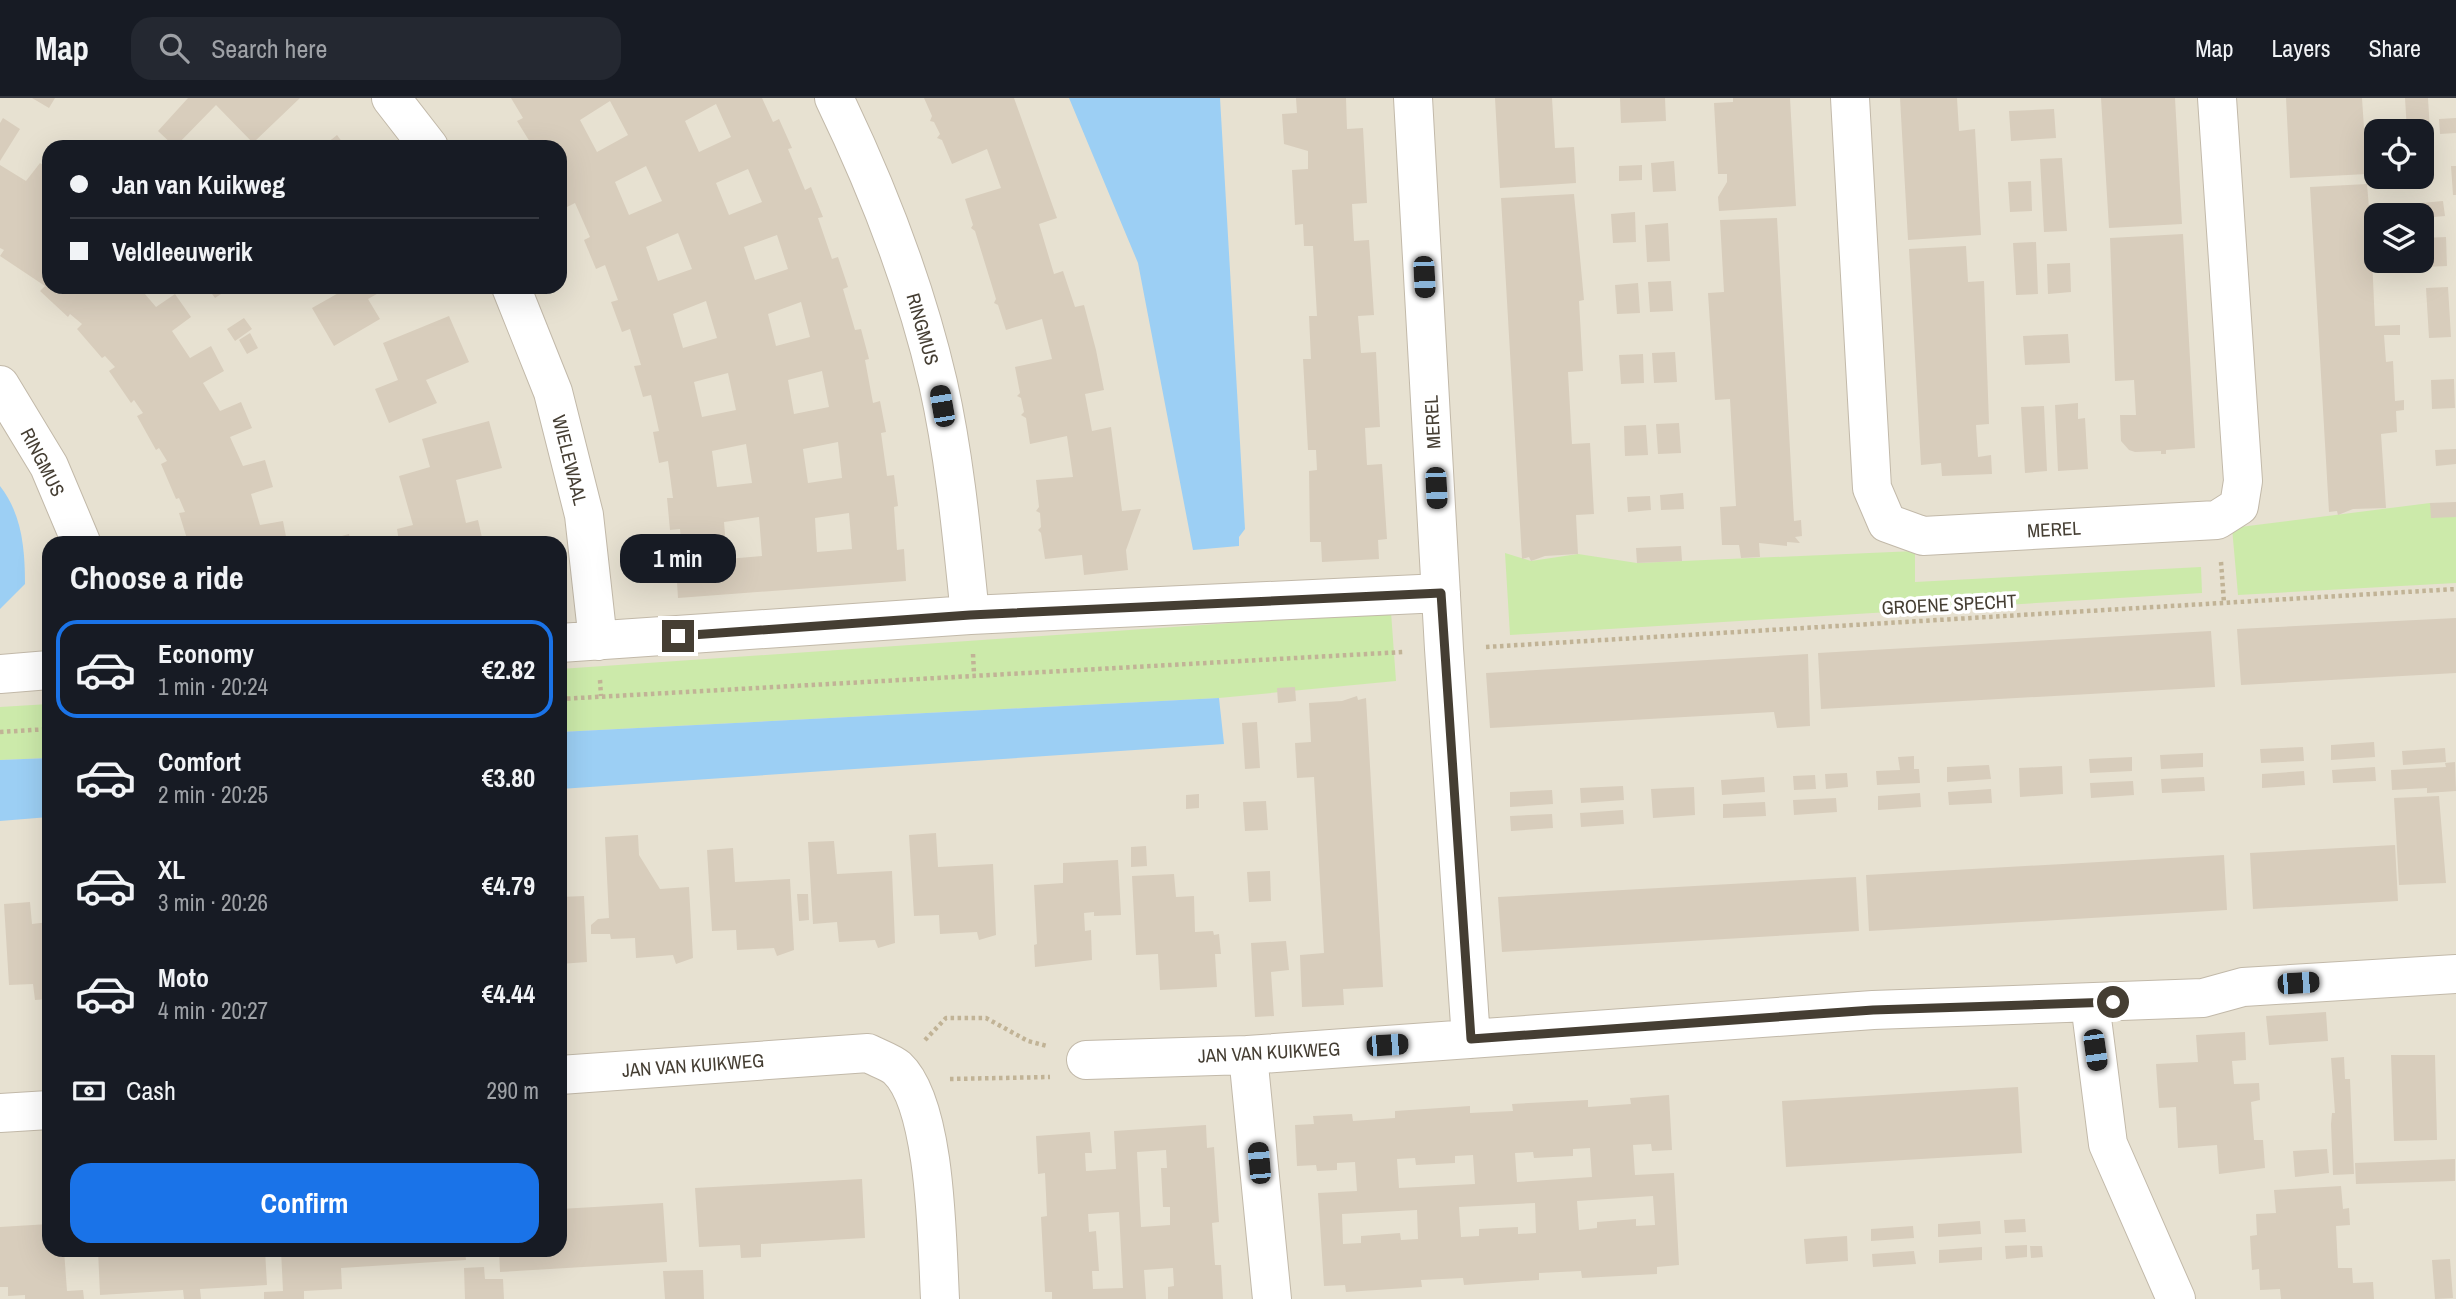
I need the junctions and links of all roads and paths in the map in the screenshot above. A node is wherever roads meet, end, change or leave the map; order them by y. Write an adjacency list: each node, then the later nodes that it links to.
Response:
1 (391, 98): 6 (street)
2 (834, 98): 12 (street, RINGMUS)
3 (1413, 98): 11 (street, MEREL)
4 (1850, 98): 5 (street, MEREL)
5 (2217, 98)
6 (424, 140)
7 (514, 294): 13 (street, WIELEWAAL)
8 (0, 385): 9 (street, RINGMUS)
9 (78, 536)
10 (2456, 589): 15 (path, GROENE SPECHT)
11 (1441, 593): 12 (street); 15 (street, MEREL)
12 (970, 615): 13 (street)
13 (598, 641): 14 (street)
14 (567, 642)
15 (1444, 649): 18 (path, GROENE SPECHT); 23 (street, MEREL)
16 (42, 671): 17 (street)
17 (0, 674)
18 (567, 699)
19 (42, 729): 20 (path)
20 (0, 732)
21 (2456, 974): 22 (street, JAN VAN KUIKWEG)
22 (2090, 1003): 23 (street, JAN VAN KUIKWEG); 32 (street)
23 (1471, 1039): 24 (street, JAN VAN KUIKWEG)
24 (1248, 1055): 25 (street, JAN VAN KUIKWEG); 31 (street)
25 (1086, 1060): 27 (path); 27 (path)
26 (567, 1074): 27 (street, JAN VAN KUIKWEG)
27 (901, 1074): 30 (street)
28 (42, 1110): 29 (street)
29 (0, 1113)
30 (940, 1299)
31 (1272, 1299)
32 (2176, 1299)

